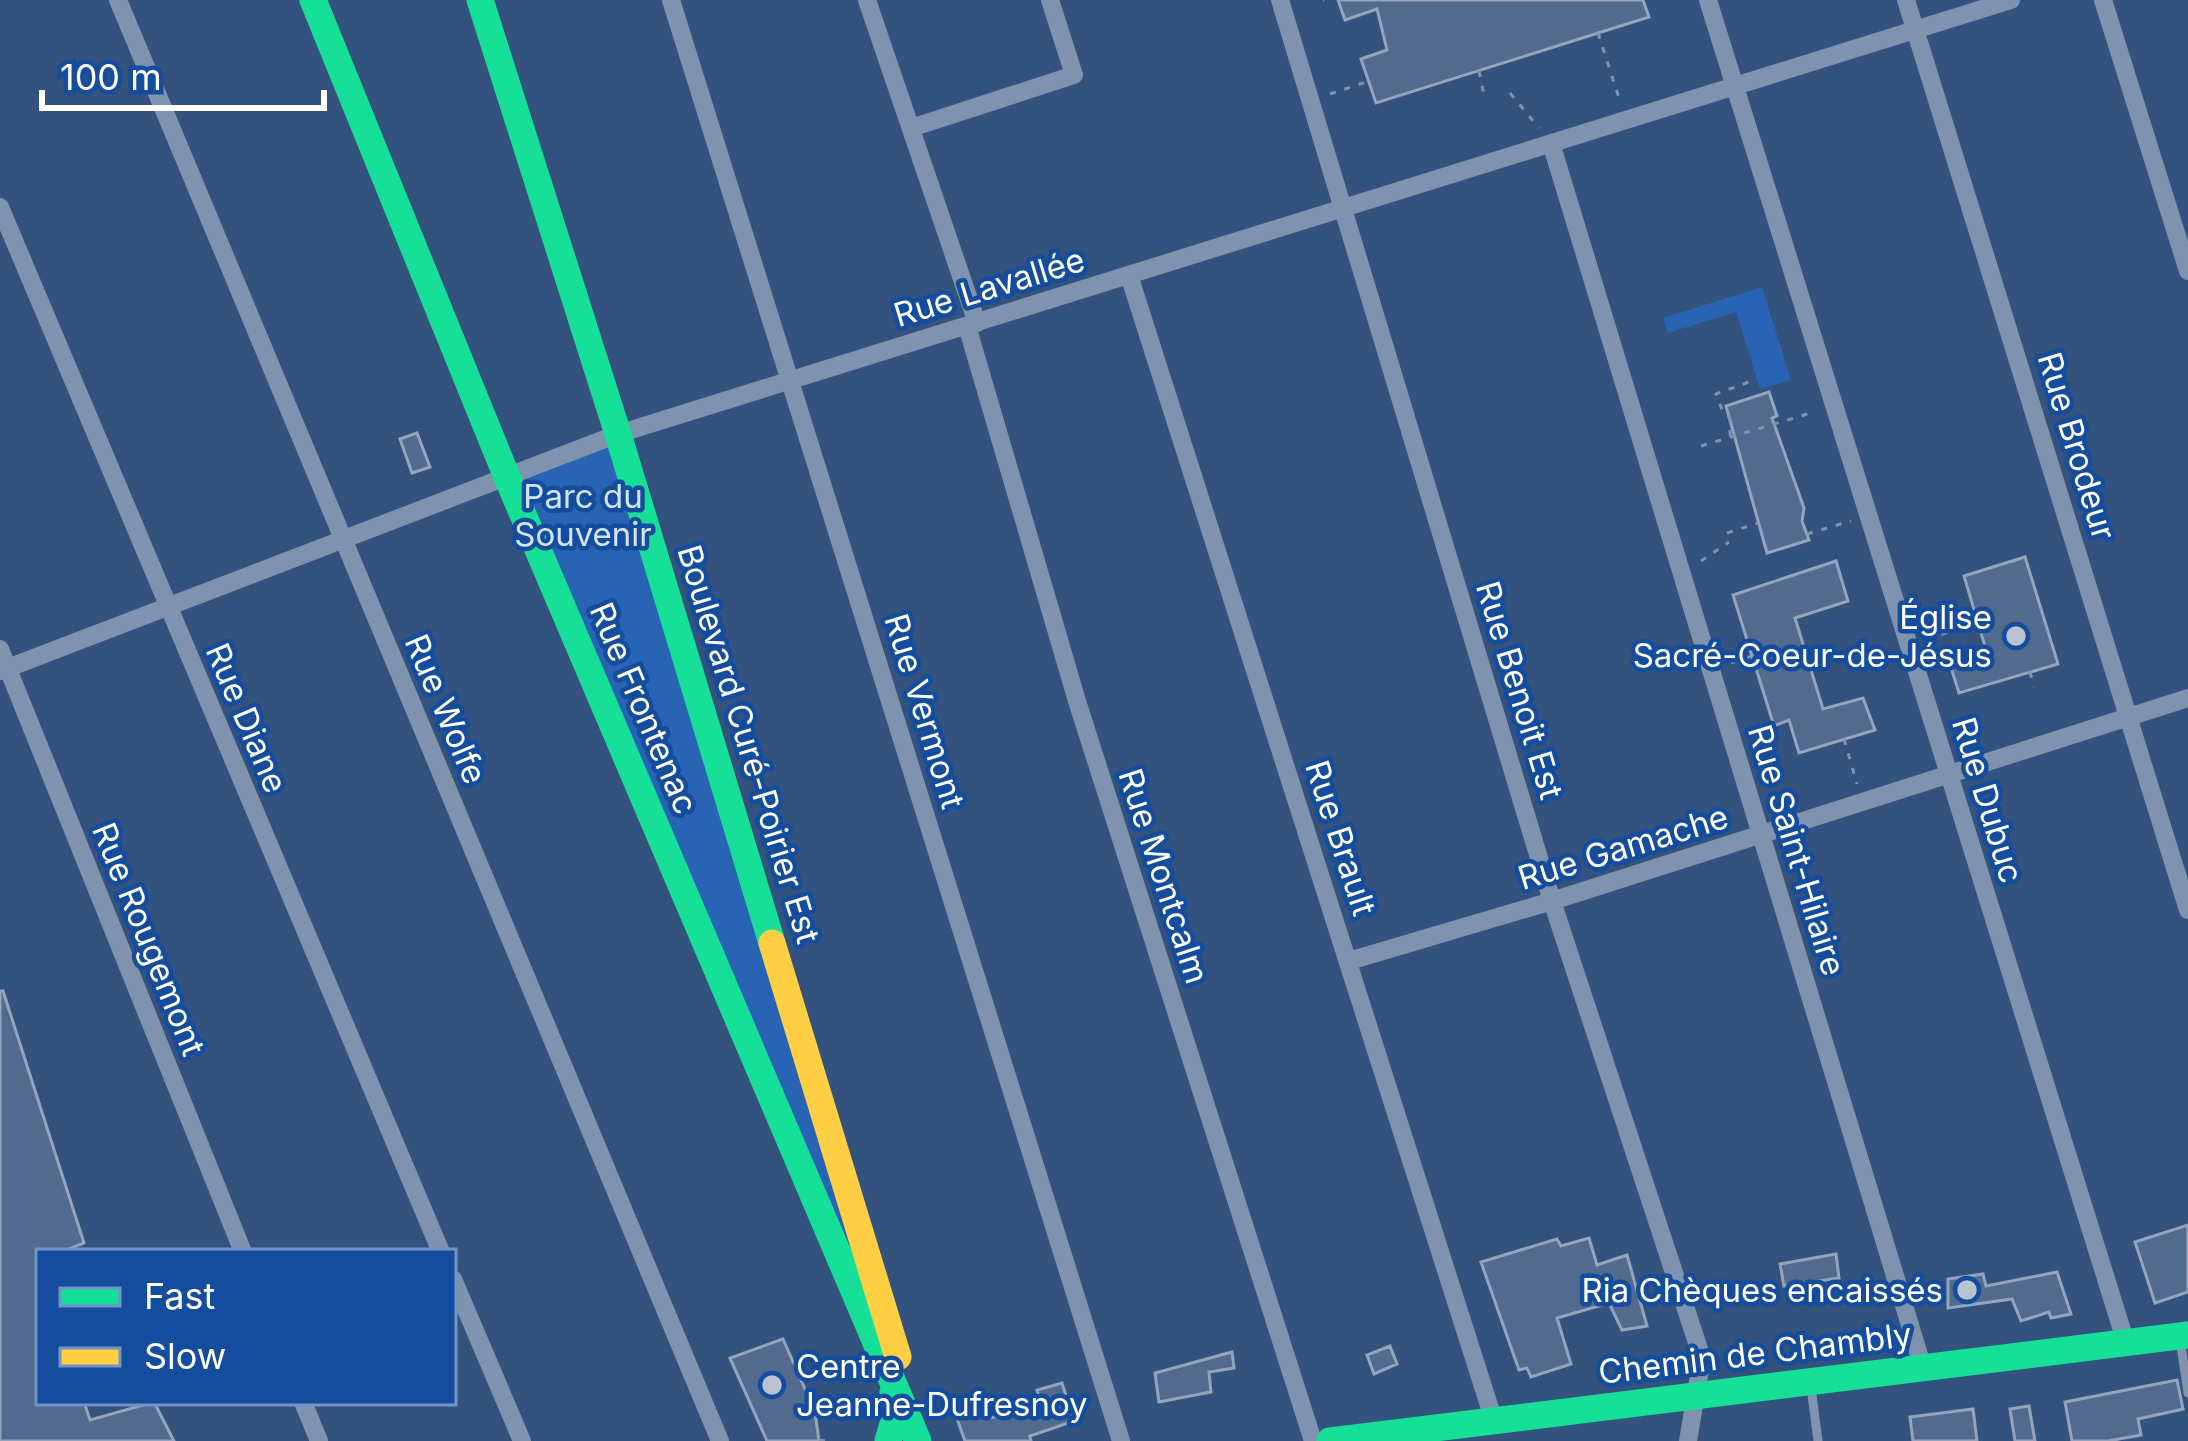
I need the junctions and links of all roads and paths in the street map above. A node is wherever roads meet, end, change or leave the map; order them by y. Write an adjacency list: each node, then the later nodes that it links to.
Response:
1 (118, 0): 39 (street, Rue Wolfe)
2 (313, 0): 34 (main road, Rue Frontenac)
3 (481, 0): 31 (main road, Boulevard Curé-Poirier Est)
4 (670, 0): 29 (street, Rue Vermont)
5 (867, 0): 21 (street, Rue Montcalm)
6 (1050, 0): 21 (street)
7 (1280, 0): 18 (street, Rue Benoit Est)
8 (1708, 0): 16 (street, Rue Dubuc)
9 (1906, 0): 12 (street, Rue Brodeur)
10 (2011, 0): 12 (street, Rue Lavallée)
11 (2103, 0): 25 (street)
12 (1916, 30): 16 (street, Rue Lavallée); 51 (street, Rue Brodeur)
13 (1598, 33): 20 (path)
14 (1479, 71): 19 (path)
15 (1369, 81): 18 (path)
16 (1734, 86): 20 (street, Rue Lavallée); 30 (street, Rue Dubuc)
17 (1510, 93): 22 (path)
18 (1311, 100): 24 (street, Rue Benoit Est)
19 (1485, 100)
20 (1626, 120): 22 (street, Rue Lavallée)
21 (910, 128): 27 (street, Rue Montcalm)
22 (1552, 143): 24 (street, Rue Lavallée); 41 (street, Rue Saint-Hilaire)
23 (0, 207): 42 (street, Rue Diane)
24 (1345, 208): 26 (street, Rue Lavallée); 56 (street, Rue Benoit Est)
25 (2188, 272)
26 (1130, 275): 27 (street, Rue Lavallée); 58 (street, Rue Brault)
27 (972, 324): 29 (street, Rue Lavallée); 81 (street, Rue Montcalm)
28 (1757, 379): 32 (path)
29 (791, 380): 31 (street, Rue Lavallée); 80 (street, Rue Vermont)
30 (1833, 406): 32 (path); 35 (street, Rue Dubuc)
31 (618, 434): 34 (street, Rue Lavallée); 79 (main road, Boulevard Curé-Poirier Est)
32 (1730, 437): 33 (path)
33 (1701, 446)
34 (507, 477): 39 (street, Rue Lavallée); 65 (main road, Rue Frontenac)
35 (1868, 517): 38 (path); 44 (street, Rue Dubuc)
36 (1758, 523): 37 (path)
37 (1726, 533)
38 (1807, 534)
39 (342, 540): 42 (street, Rue Lavallée); 76 (street, Rue Wolfe)
40 (1729, 542): 41 (path)
41 (1682, 574): 47 (street, Rue Saint-Hilaire)
42 (167, 607): 46 (street, Rue Lavallée); 60 (street, Rue Diane)
43 (1979, 623): 44 (path)
44 (1908, 645): 53 (street, Rue Dubuc)
45 (1752, 656): 47 (path)
46 (3, 663): 59 (street, Rue Rougemont)
47 (1711, 669): 55 (street, Rue Saint-Hilaire)
48 (2030, 672): 49 (path)
49 (2034, 687)
50 (2188, 698): 51 (street, Rue Gamache)
51 (2129, 717): 53 (street, Rue Gamache); 57 (street, Rue Brodeur)
52 (1844, 739): 54 (path)
53 (1949, 776): 54 (street, Rue Gamache); 63 (street, Rue Dubuc)
54 (1863, 803): 55 (street, Rue Gamache)
55 (1761, 835): 56 (street, Rue Gamache); 64 (street, Rue Saint-Hilaire)
56 (1552, 901): 58 (street, Rue Gamache); 68 (street, Rue Benoit Est)
57 (2188, 910)
58 (1349, 961): 72 (street, Rue Brault)
59 (242, 1249)
60 (441, 1249)
61 (456, 1286): 75 (street)
62 (2184, 1336): 63 (main road, Chemin de Chambly); 67 (lane)
63 (2126, 1343): 64 (main road, Chemin de Chambly)
64 (1923, 1368): 66 (main road, Chemin de Chambly)
65 (892, 1382): 78 (main road); 79 (main road, Rue Frontenac)
66 (1810, 1382): 68 (main road, Chemin de Chambly); 84 (lane)
67 (2188, 1393)
68 (1696, 1396): 72 (main road, Chemin de Chambly); 83 (street, Rue Benoit Est)
69 (841, 1398): 71 (path)
70 (304, 1405): 74 (street)
71 (815, 1412)
72 (1494, 1421): 82 (main road, Chemin de Chambly)
73 (819, 1440): 77 (path)
74 (319, 1441)
75 (522, 1441)
76 (720, 1441)
77 (827, 1441)
78 (888, 1441)
79 (921, 1441)
80 (1121, 1441)
81 (1313, 1441)
82 (1330, 1441)
83 (1688, 1441)
84 (1818, 1441)

